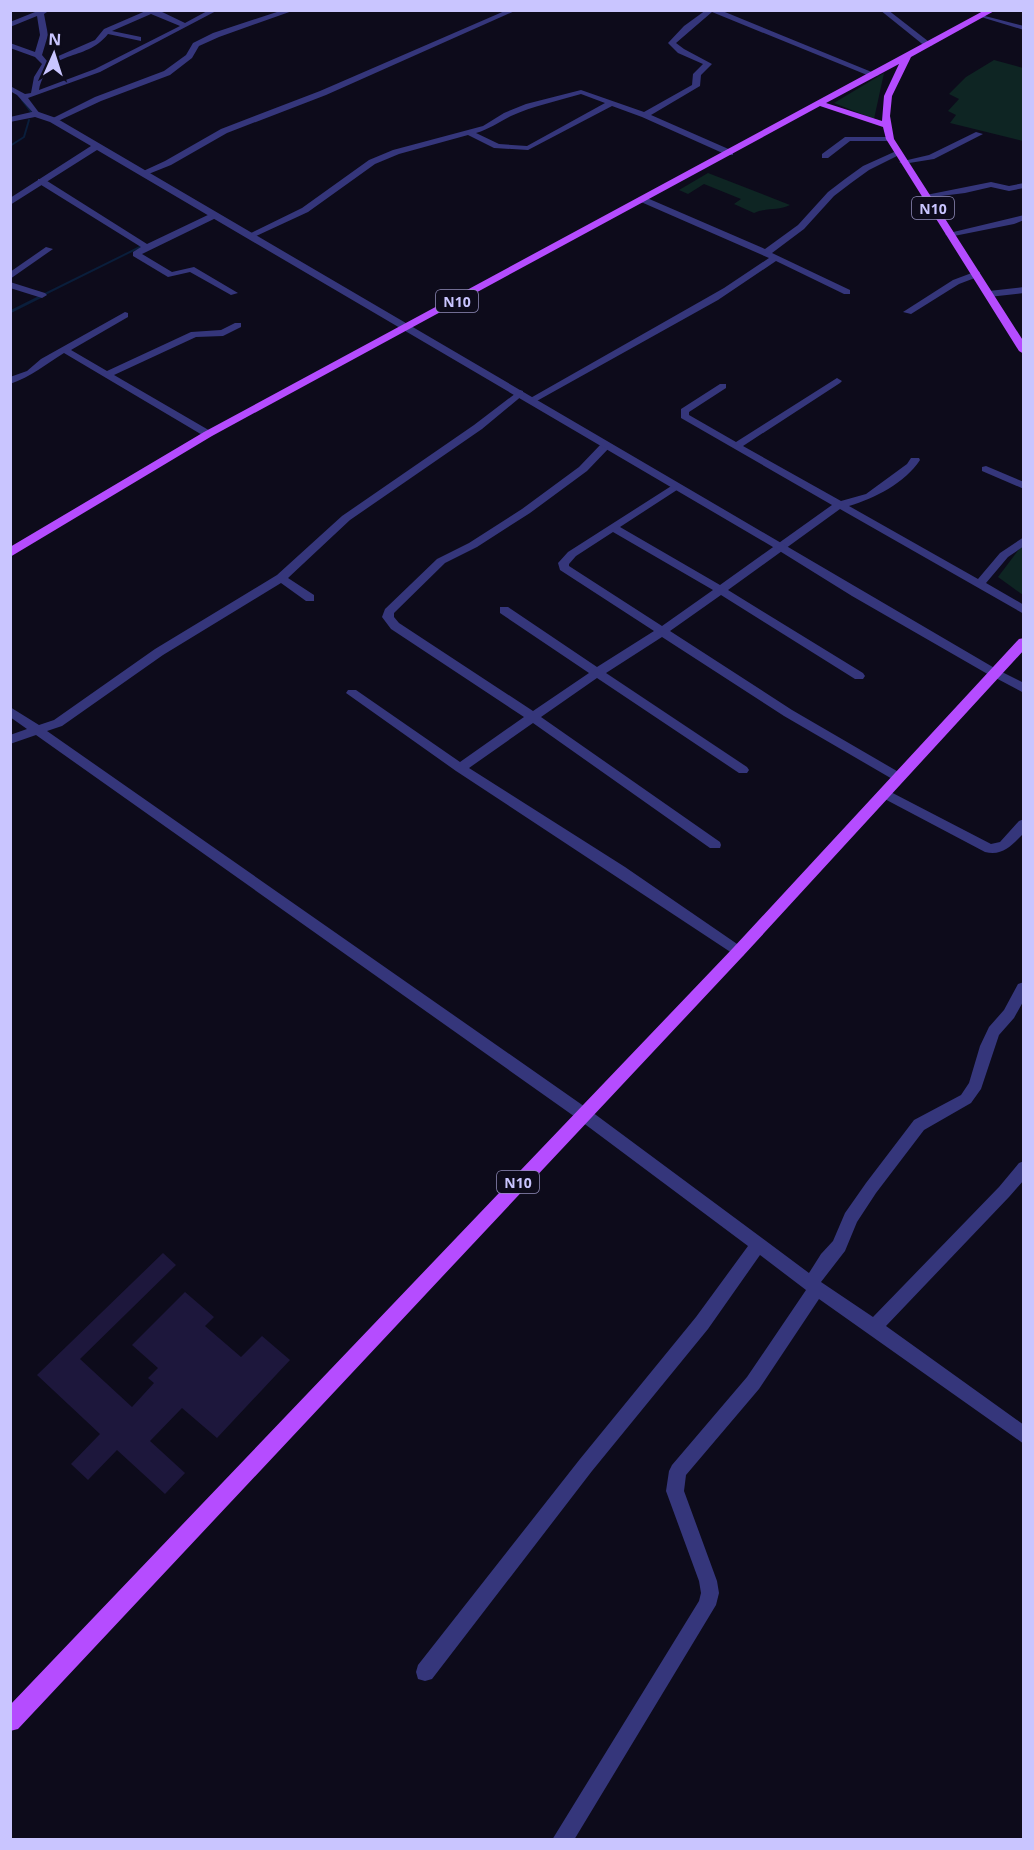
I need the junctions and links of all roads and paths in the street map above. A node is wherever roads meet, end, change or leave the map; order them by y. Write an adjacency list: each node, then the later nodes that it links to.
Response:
1 (215, 10): 11 (street)
2 (292, 10): 28 (street)
3 (514, 10): 38 (street)
4 (712, 10): 20 (street); 26 (street)
5 (883, 10): 16 (street)
6 (992, 10): 9 (main road, N10)
7 (154, 11): 11 (street); 13 (street)
8 (44, 12): 10 (street); 17 (street)
9 (983, 16): 12 (street); 16 (main road, N10)
10 (10, 25)
11 (186, 26): 22 (street)
12 (1023, 28)
13 (107, 32): 14 (street); 19 (street)
14 (138, 39)
15 (10, 45): 17 (street)
16 (929, 45): 18 (main road, N10)
17 (38, 55): 19 (street)
18 (907, 57): 20 (main road, N10); 29 (main road, N10)
19 (45, 64): 22 (street)
20 (874, 75): 24 (main road, N10)
21 (16, 93): 22 (street); 25 (street)
22 (34, 95)
23 (611, 103): 26 (street); 30 (street); 30 (street)
24 (821, 104): 29 (main road); 34 (main road, N10)
25 (36, 114): 27 (street); 28 (street)
26 (645, 115): 34 (street)
27 (10, 120)
28 (53, 120): 33 (street)
29 (885, 124): 32 (main road, N10)
30 (470, 133): 47 (street)
31 (979, 134): 37 (street)
32 (890, 140): 35 (main road, N10); 36 (street)
33 (97, 146): 38 (street); 39 (street)
34 (730, 153): 42 (main road, N10)
35 (897, 153): 37 (main road, N10); 50 (street)
36 (825, 156)
37 (903, 162): 41 (main road, N10)
38 (143, 173): 44 (street)
39 (41, 181): 43 (street); 48 (street)
40 (1023, 185): 41 (street)
41 (925, 196): 46 (main road, N10)
42 (644, 200): 50 (street); 63 (main road, N10)
43 (10, 202)
44 (215, 215): 47 (street); 48 (street)
45 (1023, 217): 46 (street)
46 (949, 234): 52 (main road, N10)
47 (249, 236): 63 (street)
48 (147, 247): 57 (street)
49 (49, 249): 53 (street)
50 (766, 253): 51 (street)
51 (775, 258): 56 (street); 72 (street)
52 (977, 274): 58 (main road, N10); 60 (street)
53 (10, 276)
54 (10, 285): 59 (street)
55 (1023, 290): 58 (street)
56 (847, 292)
57 (234, 293)
58 (989, 294): 64 (main road, N10)
59 (42, 295)
60 (908, 312)
61 (125, 315): 65 (street)
62 (238, 325): 67 (street)
63 (407, 328): 71 (street); 73 (main road, N10)
64 (1019, 335): 66 (main road, N10)
65 (65, 350): 67 (street); 68 (street)
66 (1023, 351)
67 (106, 374): 73 (street)
68 (10, 381)
69 (837, 381): 75 (street)
70 (723, 386): 75 (street)
71 (520, 393): 72 (street); 85 (street)
72 (532, 400): 74 (street)
73 (208, 434): 84 (main road, N10)
74 (606, 445): 78 (street); 99 (street)
75 (736, 446): 80 (street)
76 (915, 460): 80 (street)
77 (986, 469): 79 (street)
78 (676, 486): 81 (street); 83 (street)
79 (1023, 486)
80 (839, 505): 83 (street); 86 (street)
81 (612, 527): 87 (street); 91 (street)
82 (1023, 540): 86 (street)
83 (782, 547): 87 (street); 94 (street)
84 (10, 553)
85 (281, 578): 88 (street); 100 (street)
86 (980, 583): 90 (street)
87 (721, 589): 91 (street); 95 (street)
88 (310, 598)
89 (504, 610): 93 (street)
90 (1023, 610)
91 (663, 631): 93 (street); 104 (street)
92 (1023, 642): 94 (main road, N10)
93 (598, 672): 99 (street); 103 (street)
94 (996, 673): 96 (street); 104 (main road, N10)
95 (860, 676)
96 (1023, 689)
97 (352, 693): 102 (street)
98 (10, 711): 100 (street)
99 (534, 718): 102 (street); 107 (street)
100 (38, 730): 101 (street); 110 (street)
101 (10, 740)
102 (460, 768): 108 (street)
103 (743, 770)
104 (898, 777): 105 (main road, N10)
105 (883, 792): 106 (street); 108 (main road, N10)
106 (1023, 824)
107 (715, 845)
108 (738, 952): 110 (main road, N10)
109 (1023, 988): 113 (street)
110 (583, 1113): 112 (street); 117 (main road, N10)
111 (1023, 1168): 114 (street)
112 (758, 1244): 113 (street); 116 (street)
113 (814, 1286): 114 (street); 118 (street)
114 (874, 1327): 115 (street)
115 (1023, 1436)
116 (425, 1672)
117 (10, 1721)
118 (562, 1839)

